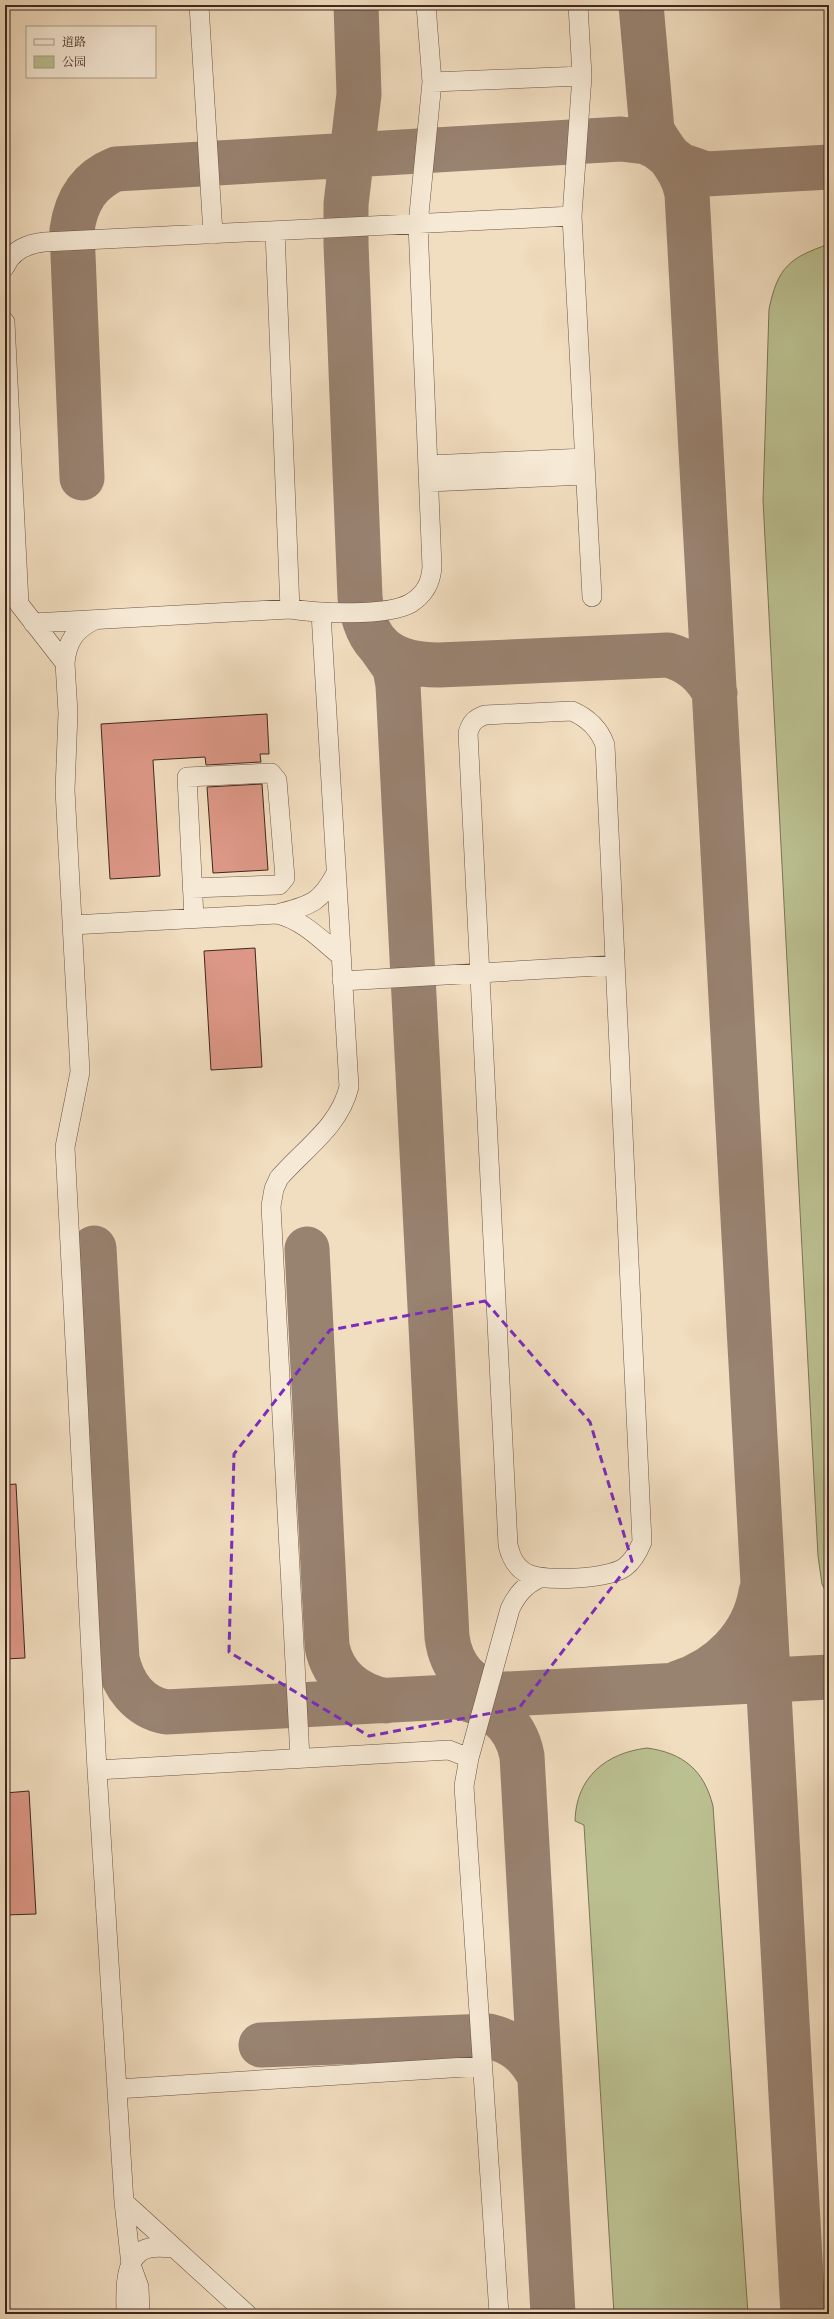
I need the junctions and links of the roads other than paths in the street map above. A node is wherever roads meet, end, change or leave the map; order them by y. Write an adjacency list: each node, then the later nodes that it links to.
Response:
1 (199, 5): 9 (lane)
2 (426, 5): 5 (lane)
3 (578, 5): 4 (lane)
4 (582, 76): 5 (lane); 6 (lane)
5 (432, 82): 7 (lane)
6 (572, 216): 7 (lane); 12 (lane)
7 (418, 224): 8 (lane); 13 (lane)
8 (275, 231): 9 (lane); 15 (lane)
9 (214, 234): 10 (lane)
10 (5, 267)
11 (5, 322): 18 (lane)
12 (585, 466): 13 (lane); 14 (lane)
13 (428, 474): 16 (lane)
14 (592, 597)
15 (290, 609): 16 (lane); 17 (lane)
16 (321, 613): 20 (lane)
17 (97, 620): 18 (lane); 19 (lane)
18 (34, 623): 19 (lane)
19 (65, 663): 24 (lane)
20 (336, 872): 22 (lane); 25 (lane)
21 (192, 888): 21 (lane); 23 (lane)
22 (277, 914): 23 (lane); 25 (lane)
23 (194, 918): 24 (lane)
24 (72, 925): 34 (lane)
25 (341, 956): 28 (lane)
26 (615, 965): 27 (lane); 27 (lane); 30 (lane)
27 (480, 973): 28 (lane); 29 (lane)
28 (342, 981): 32 (lane)
29 (508, 1545): 30 (lane); 31 (lane)
30 (540, 1578): 31 (lane)
31 (510, 1609): 33 (lane)
32 (300, 1758): 33 (lane); 34 (lane)
33 (470, 1758): 35 (lane)
34 (97, 1770): 36 (lane)
35 (482, 2066): 36 (lane); 43 (lane)
36 (117, 2089): 37 (lane)
37 (124, 2202): 38 (lane); 39 (lane)
38 (173, 2248): 39 (lane); 42 (lane)
39 (131, 2265): 40 (lane); 41 (lane)
40 (126, 2314)
41 (140, 2314)
42 (247, 2314)
43 (499, 2314)

